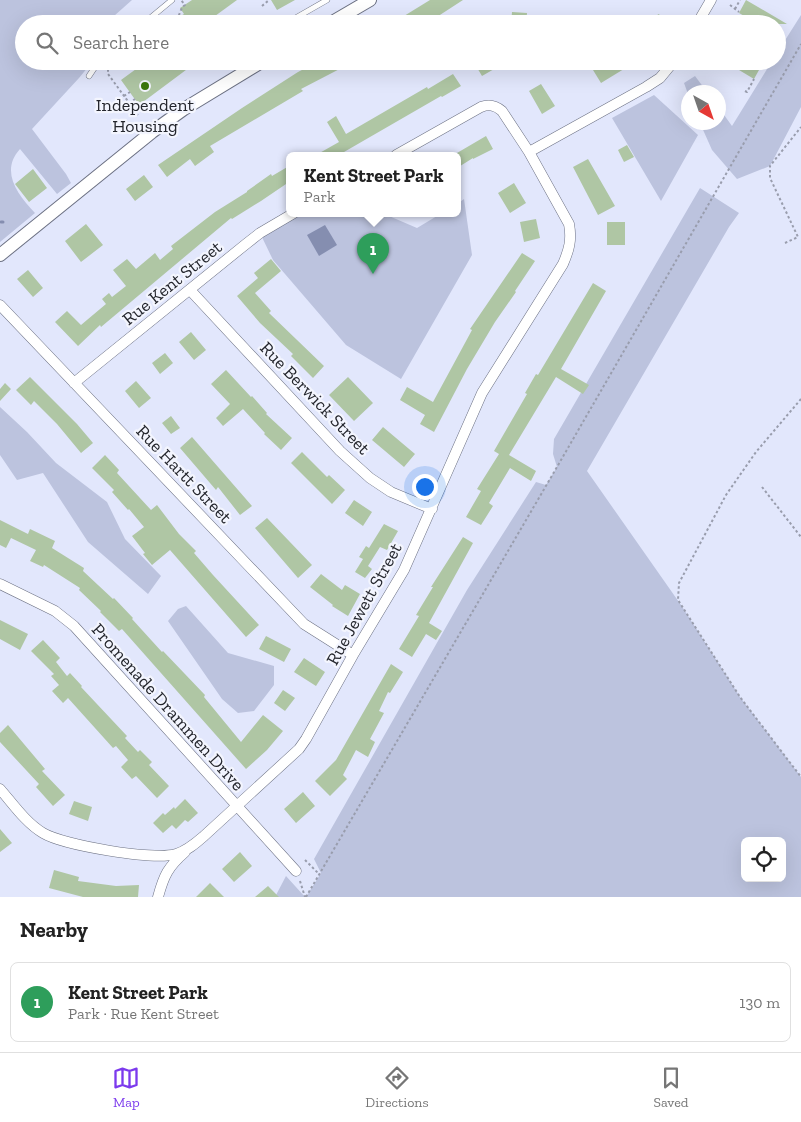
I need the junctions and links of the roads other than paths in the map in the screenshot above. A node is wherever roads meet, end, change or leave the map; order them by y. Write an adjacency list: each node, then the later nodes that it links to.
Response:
1 (172, 0): 5 (lane)
2 (327, 0): 6 (lane)
3 (370, 0): 7 (street)
4 (711, 0): 8 (street)
5 (154, 15)
6 (301, 15)
7 (344, 15)
8 (702, 15)
9 (93, 70): 12 (lane)
10 (248, 70): 16 (street)
11 (667, 70): 14 (street)
12 (89, 76)
13 (401, 152): 14 (street)
14 (529, 152): 20 (street, Rue Jewett Street)
15 (287, 217): 17 (street, Rue Kent Street)
16 (0, 255)
17 (190, 290): 19 (street, Rue Kent Street); 20 (street, Rue Berwick Street)
18 (0, 304): 19 (street, Rue Hartt Street)
19 (74, 383): 22 (street, Rue Hartt Street)
20 (432, 509): 22 (street, Rue Jewett Street)
21 (0, 584): 24 (street, Promenade Drammen Drive)
22 (353, 655): 24 (street, Rue Jewett Street)
23 (0, 790): 26 (street, Rue Jewett Street)
24 (236, 807): 25 (street, Rue Jewett Street); 27 (street, Promenade Drammen Drive)
25 (190, 848): 26 (street, Rue Jewett Street); 28 (street)
26 (146, 855): 28 (street)
27 (296, 871)
28 (162, 879): 29 (street)
29 (158, 897)

